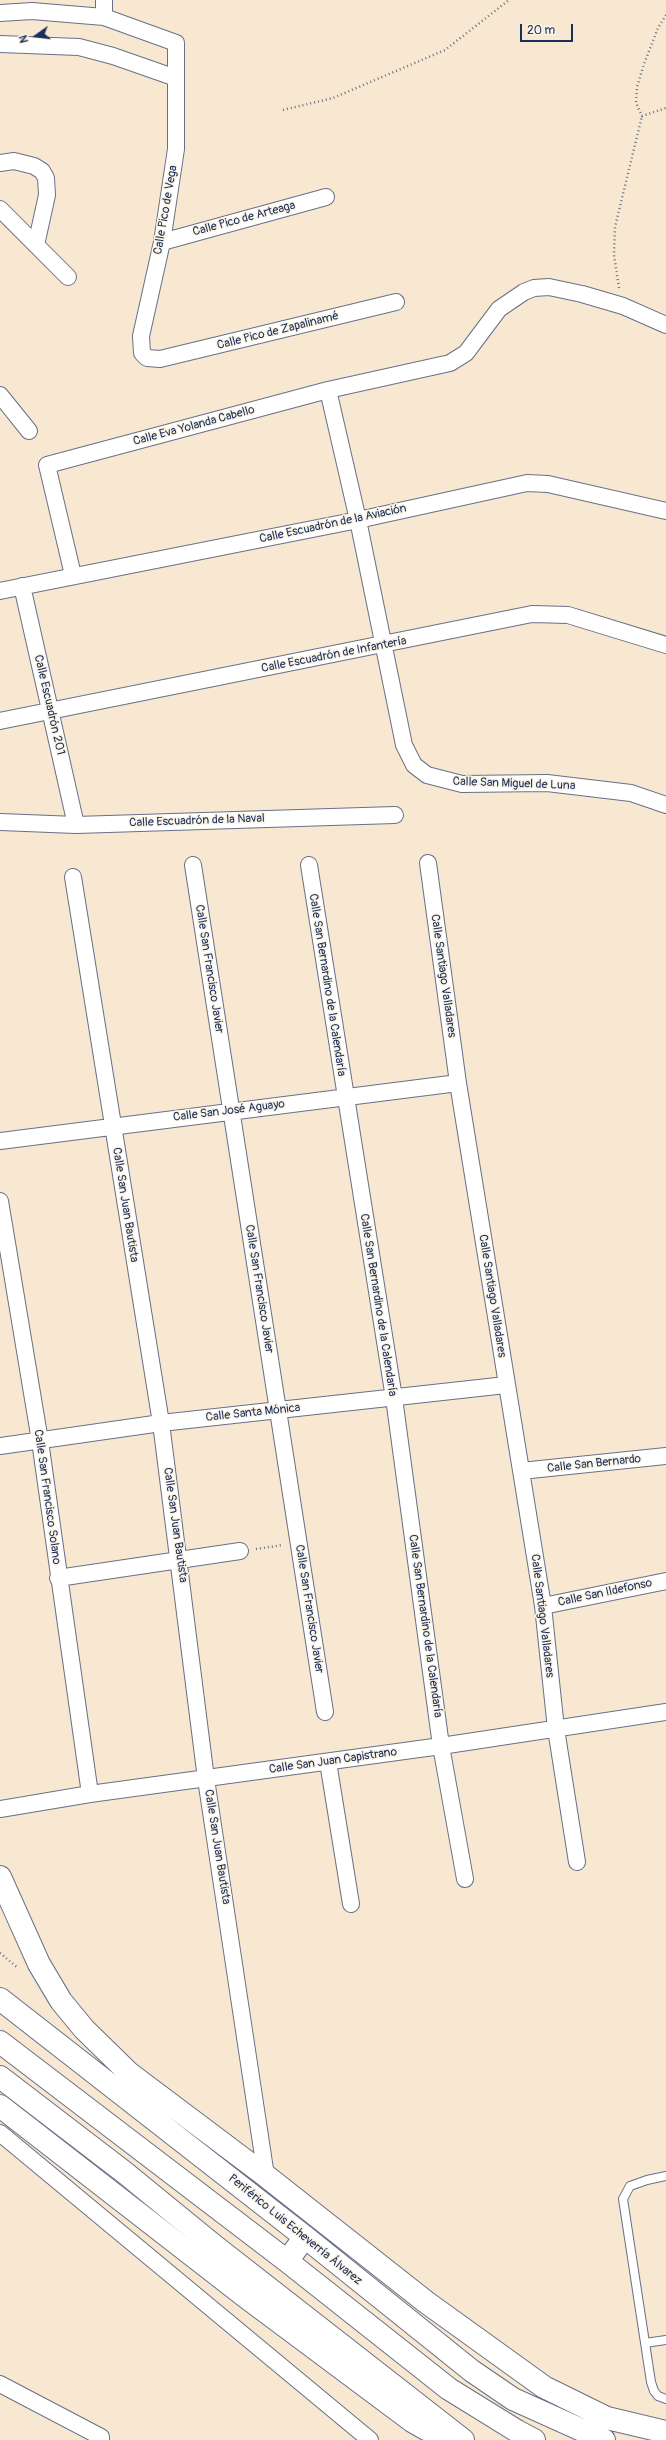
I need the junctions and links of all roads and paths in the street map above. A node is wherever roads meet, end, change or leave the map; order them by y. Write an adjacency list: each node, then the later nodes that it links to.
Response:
1 (104, 0): 5 (street)
2 (509, 0): 9 (path)
3 (0, 12): 5 (street)
4 (666, 15): 10 (path)
5 (104, 18): 7 (street, Calle Pico de Vega)
6 (0, 44): 7 (street)
7 (176, 78): 14 (street, Calle Pico de Vega)
8 (666, 108): 10 (path)
9 (282, 110)
10 (642, 116): 18 (path)
11 (0, 163): 15 (street)
12 (326, 197): 14 (street, Calle Pico de Arteaga)
13 (0, 209): 15 (street)
14 (162, 242): 20 (street, Calle Pico de Vega)
15 (36, 245): 16 (street)
16 (68, 277)
17 (396, 302): 20 (street, Calle Pico de Zapalinamé)
18 (623, 306): 19 (street); 21 (street, Calle Eva Yolanda Cabello)
19 (666, 325)
20 (160, 359)
21 (328, 390): 25 (street, Calle San Miguel de Luna); 26 (street, Calle Eva Yolanda Cabello)
22 (0, 395): 23 (street)
23 (29, 431)
24 (666, 511): 25 (street, Calle Escuadrón de la Aviación)
25 (358, 520): 26 (street, Calle Escuadrón de la Aviación); 29 (street, Calle San Miguel de Luna)
26 (73, 575): 27 (street, Calle Escuadrón de la Aviación)
27 (22, 586): 28 (street, Calle Escuadrón de la Aviación); 31 (street, Calle Escuadrón 201)
28 (0, 591)
29 (382, 645): 30 (street, Calle Escuadrón de Infantería); 31 (street, Calle Escuadrón de Infantería); 33 (street, Calle San Miguel de Luna)
30 (666, 645)
31 (50, 711): 32 (street, Calle Escuadrón de Infantería); 36 (street, Calle Escuadrón 201)
32 (0, 721)
33 (666, 805)
34 (395, 815): 36 (street, Calle Escuadrón de la Naval)
35 (0, 822): 36 (street, Calle Escuadrón de la Naval)
36 (76, 824)
37 (428, 863): 41 (street, Calle Santiago Valladares)
38 (193, 865): 43 (street, Calle San Francisco Javier)
39 (309, 866): 42 (street, Calle San Bernardino de la Calendaría)
40 (73, 877): 44 (street, Calle San Juan Bautista)
41 (458, 1083): 42 (street, Calle San José Aguayo); 47 (street, Calle Santiago Valladares)
42 (344, 1096): 43 (street, Calle San José Aguayo); 48 (street, Calle San Bernardino de la Calendaría)
43 (231, 1111): 44 (street, Calle San José Aguayo); 49 (street, Calle San Francisco Javier)
44 (112, 1126): 45 (street, Calle San José Aguayo); 50 (street, Calle San Juan Bautista)
45 (0, 1141)
46 (0, 1202): 51 (street, Calle San Francisco Solano)
47 (506, 1385): 48 (street, Calle Santa Mónica); 54 (street, Calle Santiago Valladares)
48 (394, 1398): 49 (street, Calle Santa Mónica); 64 (street, Calle San Bernardino de la Calendaría)
49 (278, 1411): 50 (street, Calle Santa Mónica); 55 (street, Calle San Francisco Javier)
50 (161, 1423): 51 (street, Calle Santa Mónica); 57 (street, Calle San Juan Bautista)
51 (40, 1441): 52 (street, Calle Santa Mónica); 58 (street, Calle San Francisco Solano)
52 (0, 1446)
53 (666, 1456): 54 (street, Calle San Bernardo)
54 (521, 1471): 60 (street, Calle Santiago Valladares)
55 (299, 1543): 56 (path); 61 (street, Calle San Francisco Javier)
56 (240, 1551): 57 (street)
57 (180, 1560): 58 (street); 66 (street, Calle San Juan Bautista)
58 (58, 1578): 67 (street, Calle San Francisco Solano)
59 (666, 1581): 60 (street, Calle San Ildefonso)
60 (543, 1606): 63 (street, Calle Santiago Valladares)
61 (325, 1712)
62 (666, 1712): 63 (street, Calle San Juan Capistrano)
63 (556, 1729): 64 (street, Calle San Juan Capistrano); 69 (street, Calle Santiago Valladares)
64 (441, 1746): 65 (street, Calle San Juan Capistrano); 71 (street, Calle San Bernardino de la Calendaría)
65 (328, 1762): 66 (street, Calle San Juan Capistrano); 72 (street)
66 (206, 1779): 67 (street, Calle San Juan Capistrano); 80 (street, Calle San Juan Bautista)
67 (90, 1794): 68 (street, Calle San Juan Capistrano)
68 (0, 1809)
69 (577, 1862)
70 (0, 1877): 76 (main road, Periférico Luis Echeverría Álvarez)
71 (465, 1879)
72 (351, 1904)
73 (0, 1999): 78 (main road, Periférico Luis Echeverría Álvarez)
74 (0, 2042): 83 (main road)
75 (0, 2077): 92 (main road)
76 (154, 2092): 78 (main road); 80 (main road, Periférico Luis Echeverría Álvarez)
77 (0, 2106): 91 (main road)
78 (142, 2109): 82 (main road, Periférico Luis Echeverría Álvarez)
79 (0, 2133): 90 (street)
80 (266, 2176): 88 (main road, Periférico Luis Echeverría Álvarez)
81 (666, 2176): 85 (lane)
82 (305, 2237): 83 (main road); 94 (main road, Periférico Luis Echeverría Álvarez)
83 (287, 2261): 93 (main road)
84 (666, 2340): 85 (lane)
85 (645, 2343): 87 (lane)
86 (0, 2384): 89 (street)
87 (666, 2399)
88 (666, 2432)
89 (101, 2439)
90 (370, 2440)
91 (458, 2440)
92 (463, 2440)
93 (534, 2440)
94 (604, 2440)

